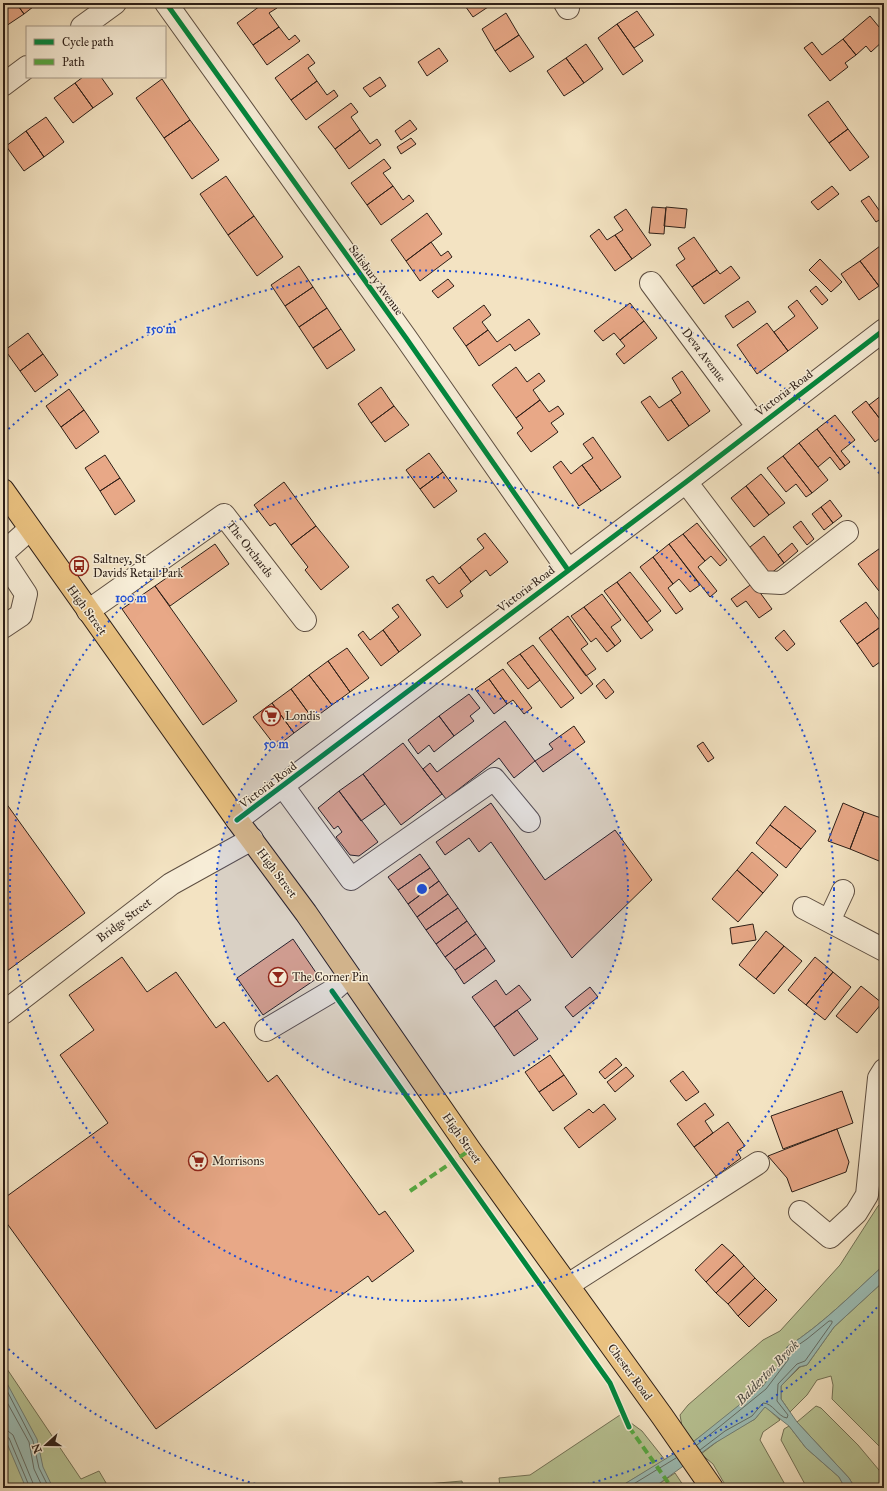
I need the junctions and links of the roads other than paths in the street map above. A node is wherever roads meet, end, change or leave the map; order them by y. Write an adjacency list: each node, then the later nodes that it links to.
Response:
1 (115, 3): 3 (street)
2 (166, 3): 15 (street, Salisbury Avenue)
3 (83, 26)
4 (26, 69): 5 (street)
5 (3, 85)
6 (650, 283): 8 (street, Deva Avenue)
7 (884, 330): 8 (street, Victoria Road)
8 (756, 426): 9 (street, Victoria Road)
9 (686, 482): 12 (street); 15 (street, Victoria Road)
10 (3, 490): 11 (main road, High Street)
11 (30, 529): 13 (street); 16 (main road, High Street)
12 (847, 532)
13 (3, 553)
14 (3, 559): 18 (street)
15 (568, 570): 19 (street, Victoria Road)
16 (88, 611): 17 (street, The Orchards); 20 (main road, High Street)
17 (305, 620)
18 (3, 627)
19 (283, 786): 20 (street, Victoria Road); 21 (street)
20 (237, 820): 22 (main road, High Street)
21 (529, 821)
22 (252, 839): 27 (main road, High Street); 28 (street, Bridge Street)
23 (843, 892): 25 (street)
24 (804, 908): 25 (street)
25 (829, 921): 26 (street)
26 (884, 950)
27 (349, 976): 29 (street); 33 (main road, High Street)
28 (3, 1013)
29 (266, 1030)
30 (884, 1070): 32 (street)
31 (758, 1163): 34 (street)
32 (800, 1212)
33 (547, 1257): 34 (main road, Chester Road)
34 (568, 1285): 35 (main road, Chester Road)
35 (712, 1488)

